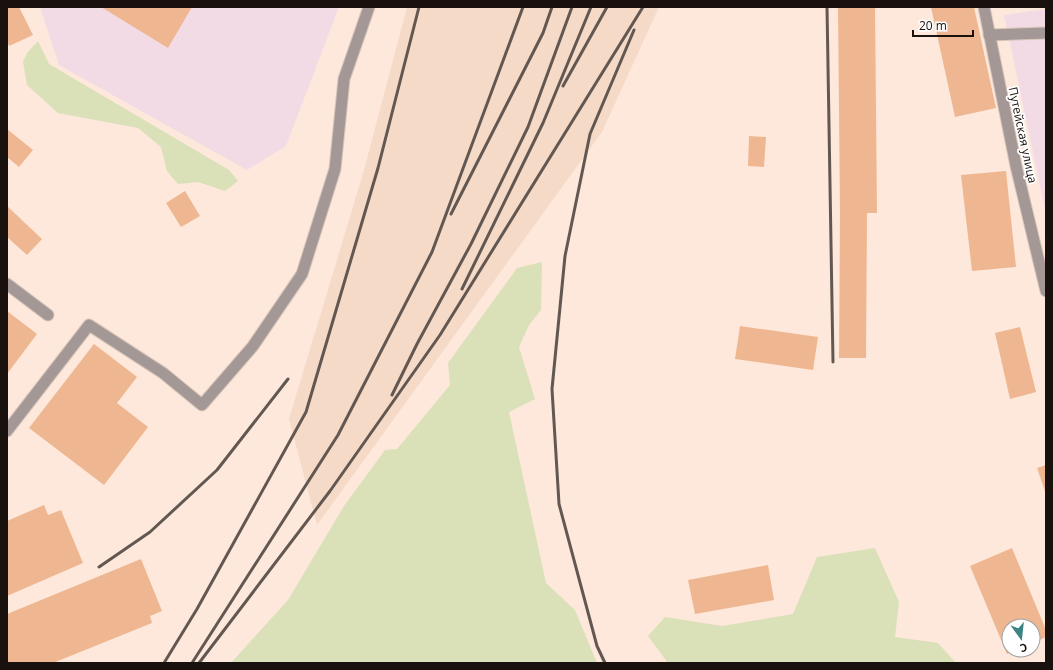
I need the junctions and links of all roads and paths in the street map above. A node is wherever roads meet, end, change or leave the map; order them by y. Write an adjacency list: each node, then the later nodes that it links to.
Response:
1 (369, 7): 8 (street)
2 (984, 7): 4 (street, Путейская улица)
3 (1046, 33): 4 (street)
4 (989, 35): 6 (street, Путейская улица)
5 (7, 284): 7 (street)
6 (1046, 291)
7 (48, 315)
8 (7, 431)

